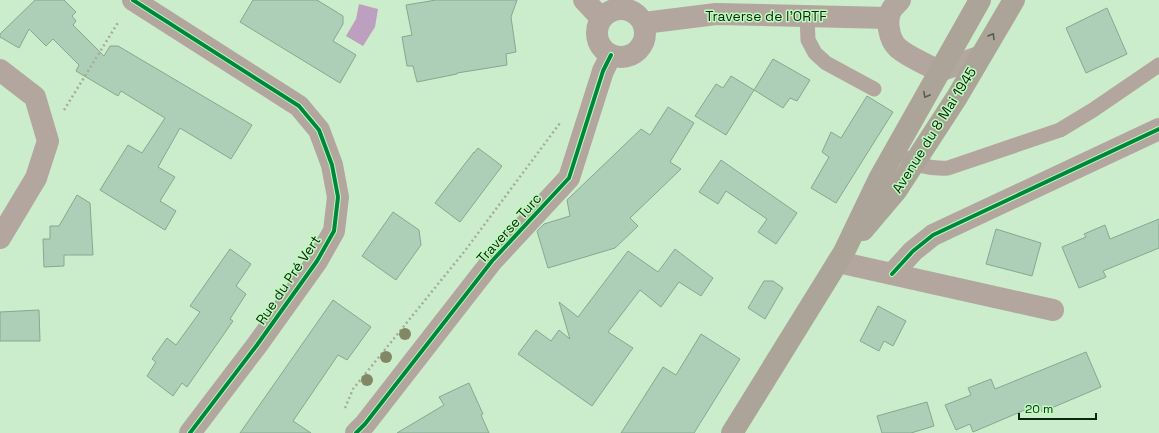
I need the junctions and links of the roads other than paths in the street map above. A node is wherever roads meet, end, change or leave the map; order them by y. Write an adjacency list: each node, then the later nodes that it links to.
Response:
1 (133, 0): 24 (street, Rue du Pré Vert)
2 (584, 0): 7 (street)
3 (900, 0): 8 (street)
4 (980, 0): 14 (main road, Avenue du 8 Mai 1945)
5 (1014, 0): 11 (main road, Avenue du 8 Mai 1945, one-way to 5)
6 (807, 16): 8 (street, Traverse de l'ORTF); 9 (street, Traverse de l'ORTF); 15 (lane)
7 (601, 18): 9 (street); 10 (street)
8 (888, 18): 14 (street)
9 (644, 23): 10 (street)
10 (611, 55): 23 (street, Traverse Turc)
11 (979, 57): 14 (street); 18 (main road, Avenue du 8 Mai 1945)
12 (1159, 65): 18 (lane)
13 (0, 70): 19 (street)
14 (939, 71): 17 (main road, Avenue du 8 Mai 1945, one-way to 17)
15 (874, 89)
16 (1159, 129): 21 (street)
17 (899, 143): 18 (lane); 20 (main road, Avenue du 8 Mai 1945)
18 (914, 164): 20 (main road, Avenue du 8 Mai 1945)
19 (2, 231)
20 (841, 257): 21 (street); 25 (main road, Avenue du 8 Mai 1945)
21 (892, 274): 22 (street)
22 (1054, 310)
23 (365, 430)
24 (190, 433)
25 (732, 433)

